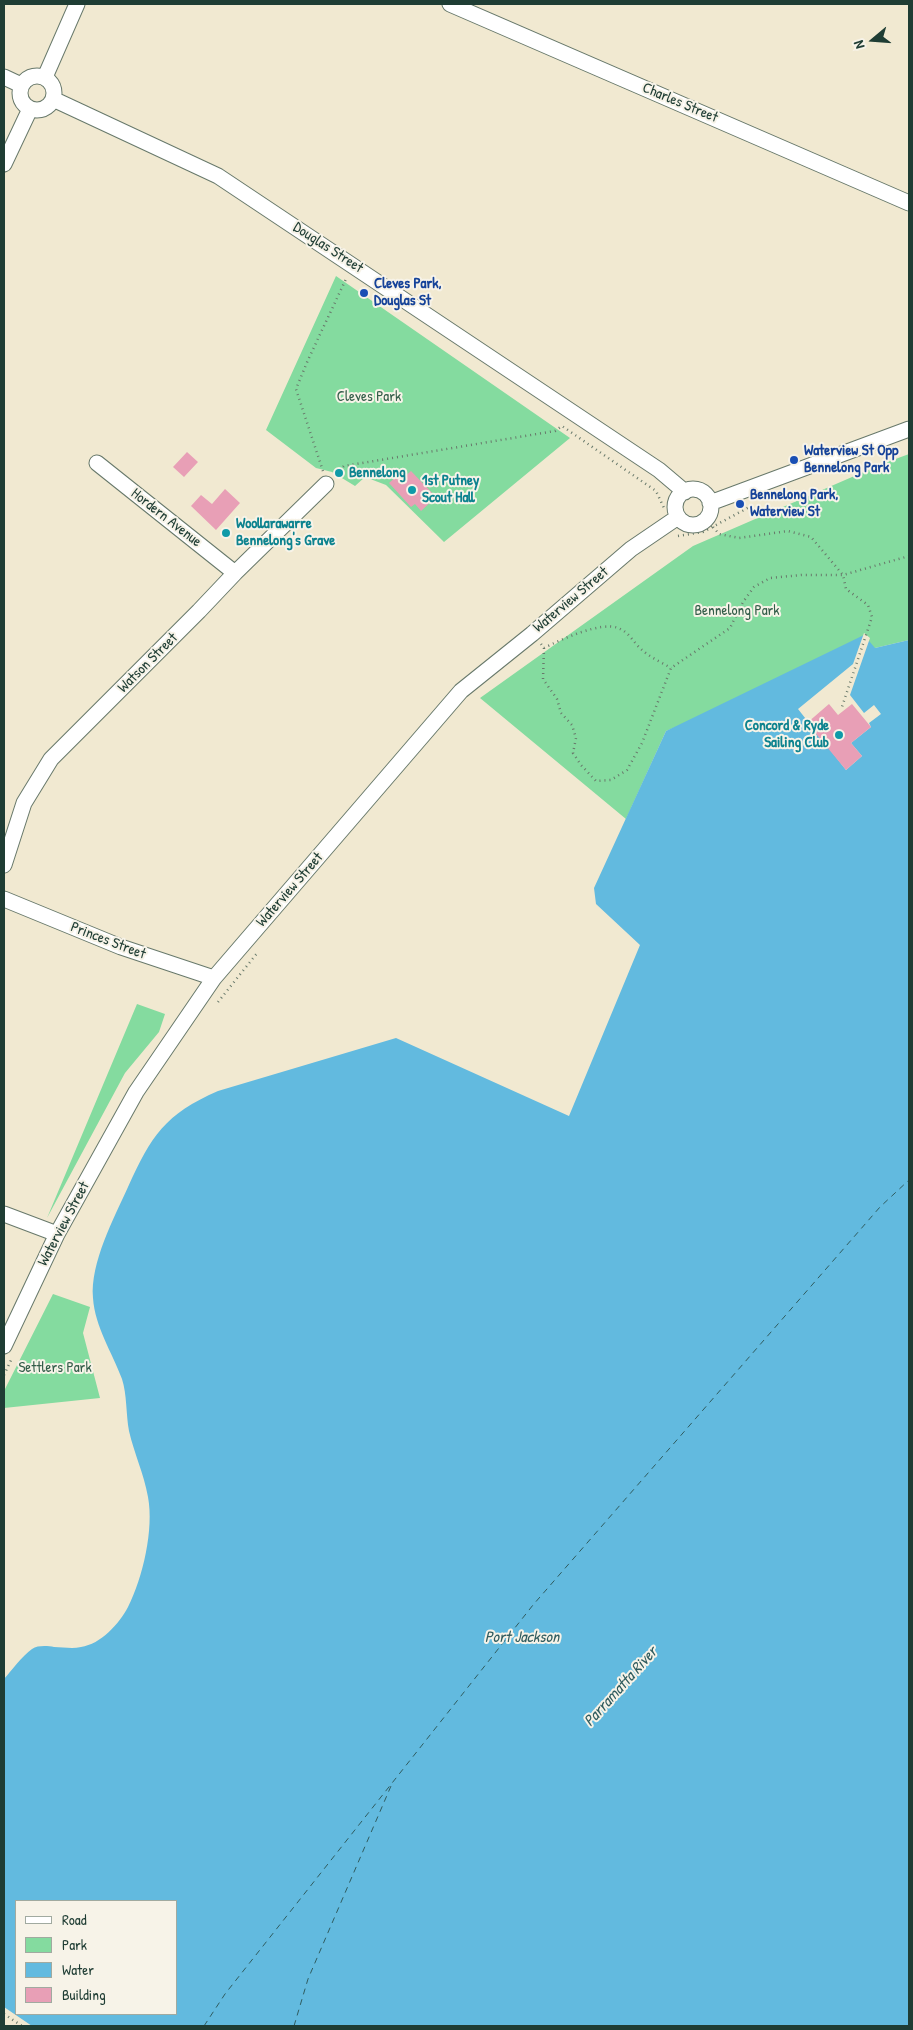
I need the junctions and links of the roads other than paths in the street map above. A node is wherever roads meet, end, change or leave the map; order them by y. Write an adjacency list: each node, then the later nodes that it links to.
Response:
1 (77, 4): 4 (street)
2 (450, 4): 9 (street, Charles Street)
3 (4, 77): 5 (street)
4 (45, 77): 5 (street); 6 (street)
5 (22, 85): 7 (street)
6 (53, 99): 7 (street); 13 (street, Douglas Street)
7 (30, 108): 8 (street)
8 (4, 164)
9 (909, 203)
10 (909, 429): 14 (street)
11 (97, 464): 16 (street, Hordern Avenue)
12 (326, 484): 16 (street, Watson Street)
13 (685, 492): 14 (street); 15 (street)
14 (710, 503): 15 (street)
15 (674, 519): 19 (street, Waterview Street)
16 (235, 573): 17 (street, Watson Street)
17 (4, 865)
18 (4, 899): 19 (street, Princes Street)
19 (214, 978): 21 (street, Waterview Street)
20 (4, 1214): 21 (street)
21 (57, 1234): 22 (street, Waterview Street)
22 (10, 1348)

